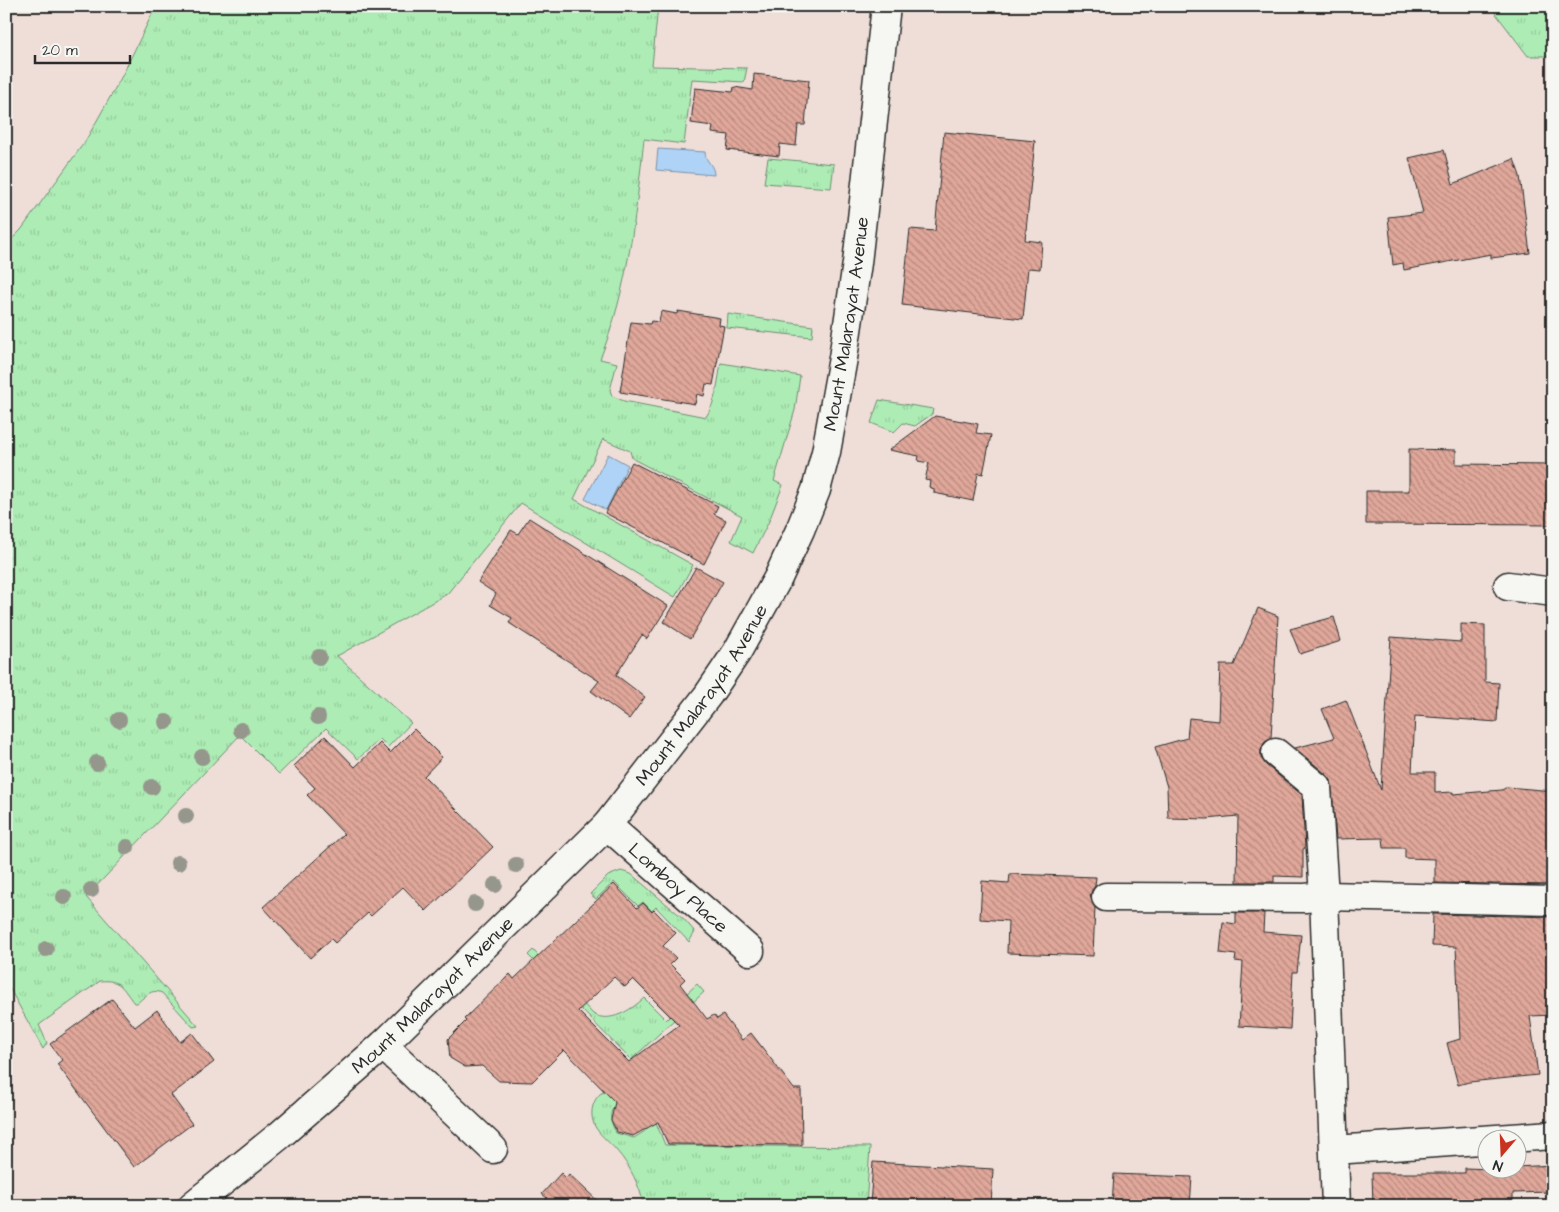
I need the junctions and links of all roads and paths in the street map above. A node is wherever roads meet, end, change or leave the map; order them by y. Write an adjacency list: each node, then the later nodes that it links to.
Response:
1 (886, 6): 5 (street, Mount Malarayat Avenue)
2 (1508, 586): 3 (street)
3 (1553, 592)
4 (1276, 753): 6 (street)
5 (607, 825): 9 (street, Lomboy Place); 10 (street, Mount Malarayat Avenue)
6 (1324, 896): 7 (street); 8 (street); 13 (street)
7 (1106, 897)
8 (1553, 901)
9 (750, 951)
10 (383, 1046): 12 (street); 14 (street, Mount Malarayat Avenue)
11 (1553, 1135): 13 (street)
12 (493, 1150)
13 (1334, 1150): 15 (street)
14 (192, 1206)
15 (1336, 1206)

